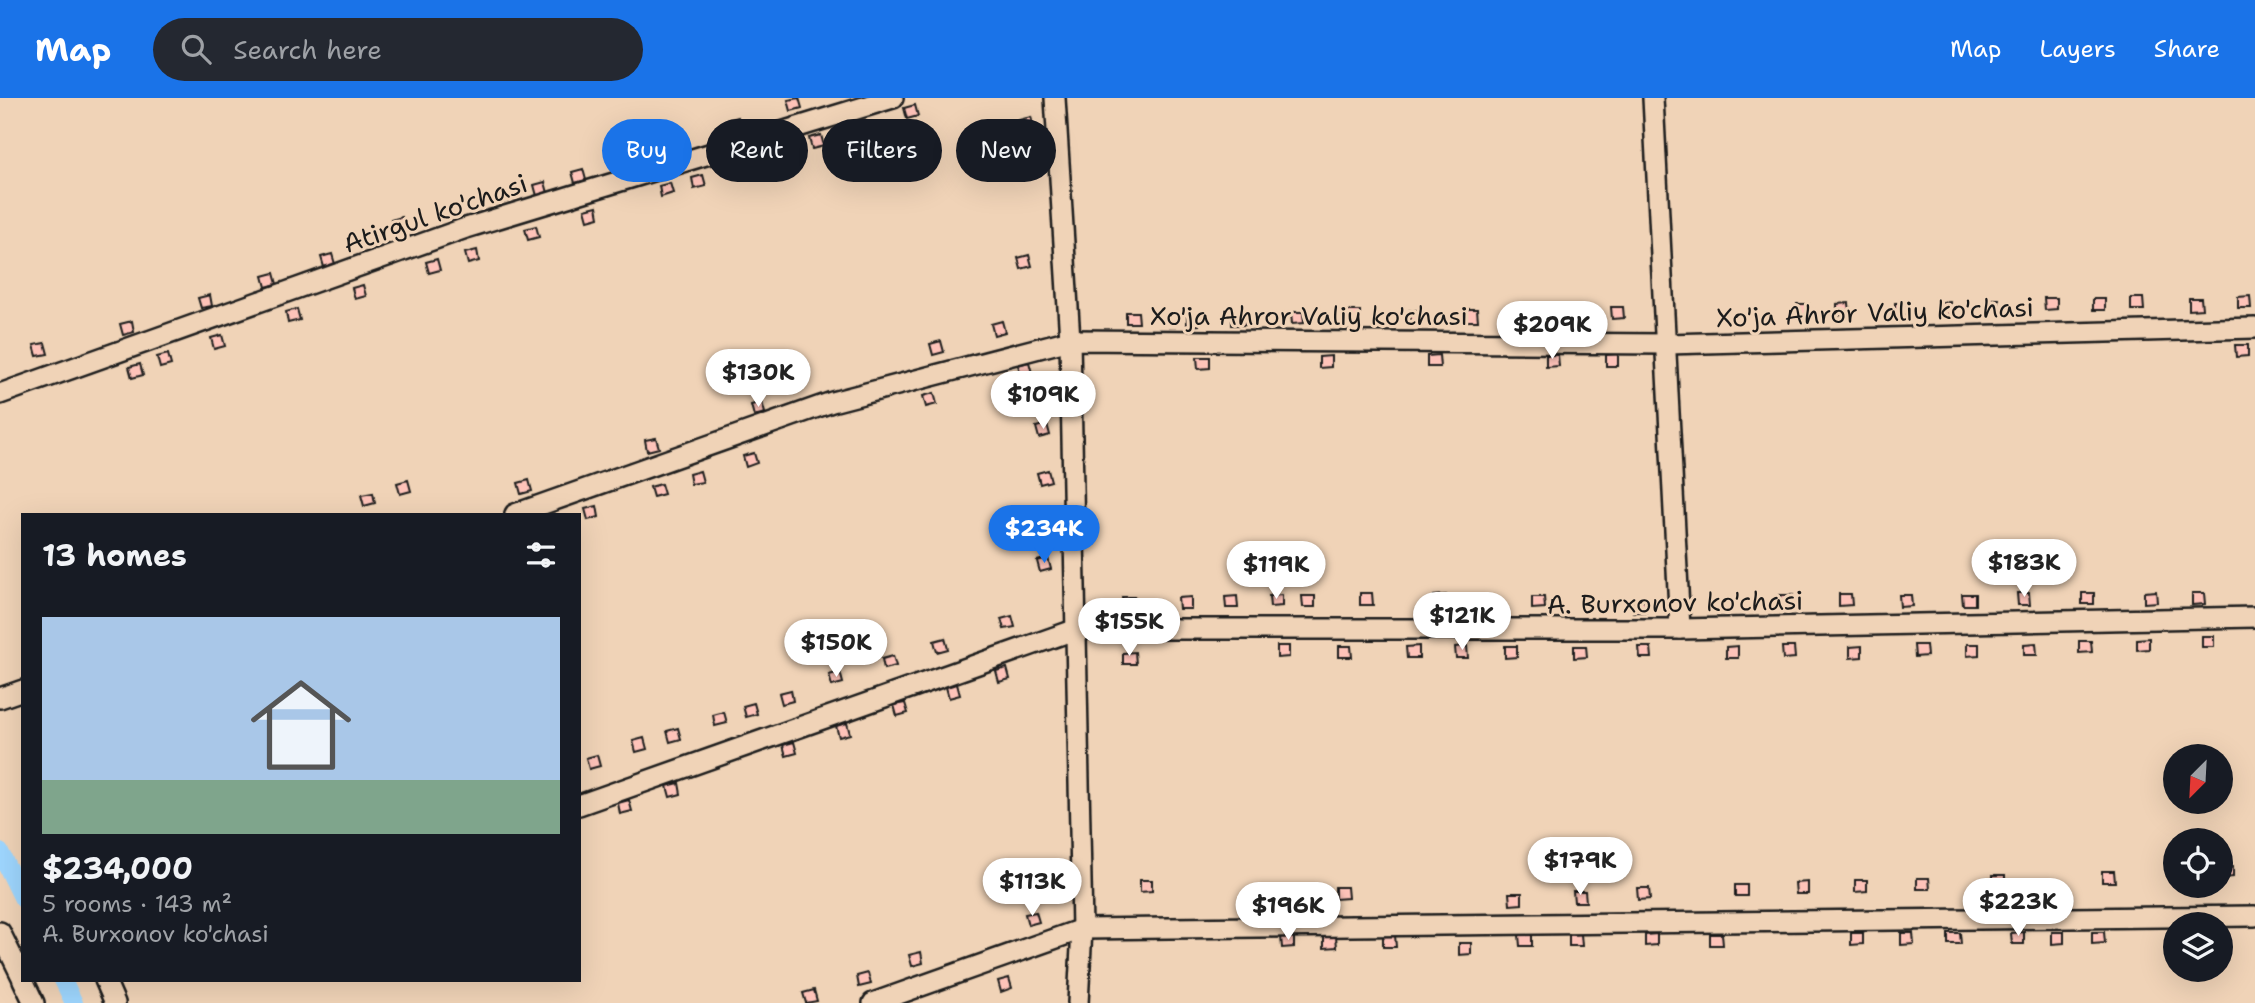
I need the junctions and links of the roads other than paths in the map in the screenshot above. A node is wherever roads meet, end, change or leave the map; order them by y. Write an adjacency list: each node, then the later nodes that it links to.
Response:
1 (892, 98): 7 (street, Atirgul ko'chasi)
2 (1055, 98): 5 (street)
3 (1653, 98): 6 (street)
4 (2255, 328): 6 (street, Xo'ja Ahror Valiy ko'chasi)
5 (1070, 340): 6 (street, Xo'ja Ahror Valiy ko'chasi); 8 (street, Xo'ja Ahror Valiy ko'chasi); 10 (street)
6 (1667, 344): 11 (street)
7 (0, 394)
8 (518, 513)
9 (2255, 617): 11 (street, A. Burxonov ko'chasi)
10 (1077, 629): 11 (street, A. Burxonov ko'chasi); 14 (street, A. Burxonov ko'chasi); 16 (street)
11 (1680, 629)
12 (21, 691): 13 (street)
13 (0, 698)
14 (581, 804)
15 (2255, 916): 16 (street)
16 (1082, 929): 23 (street); 24 (street)
17 (0, 932): 18 (street)
18 (21, 976)
19 (24, 982): 21 (street)
20 (106, 982): 22 (street)
21 (34, 1003)
22 (115, 1003)
23 (873, 1003)
24 (1079, 1003)

